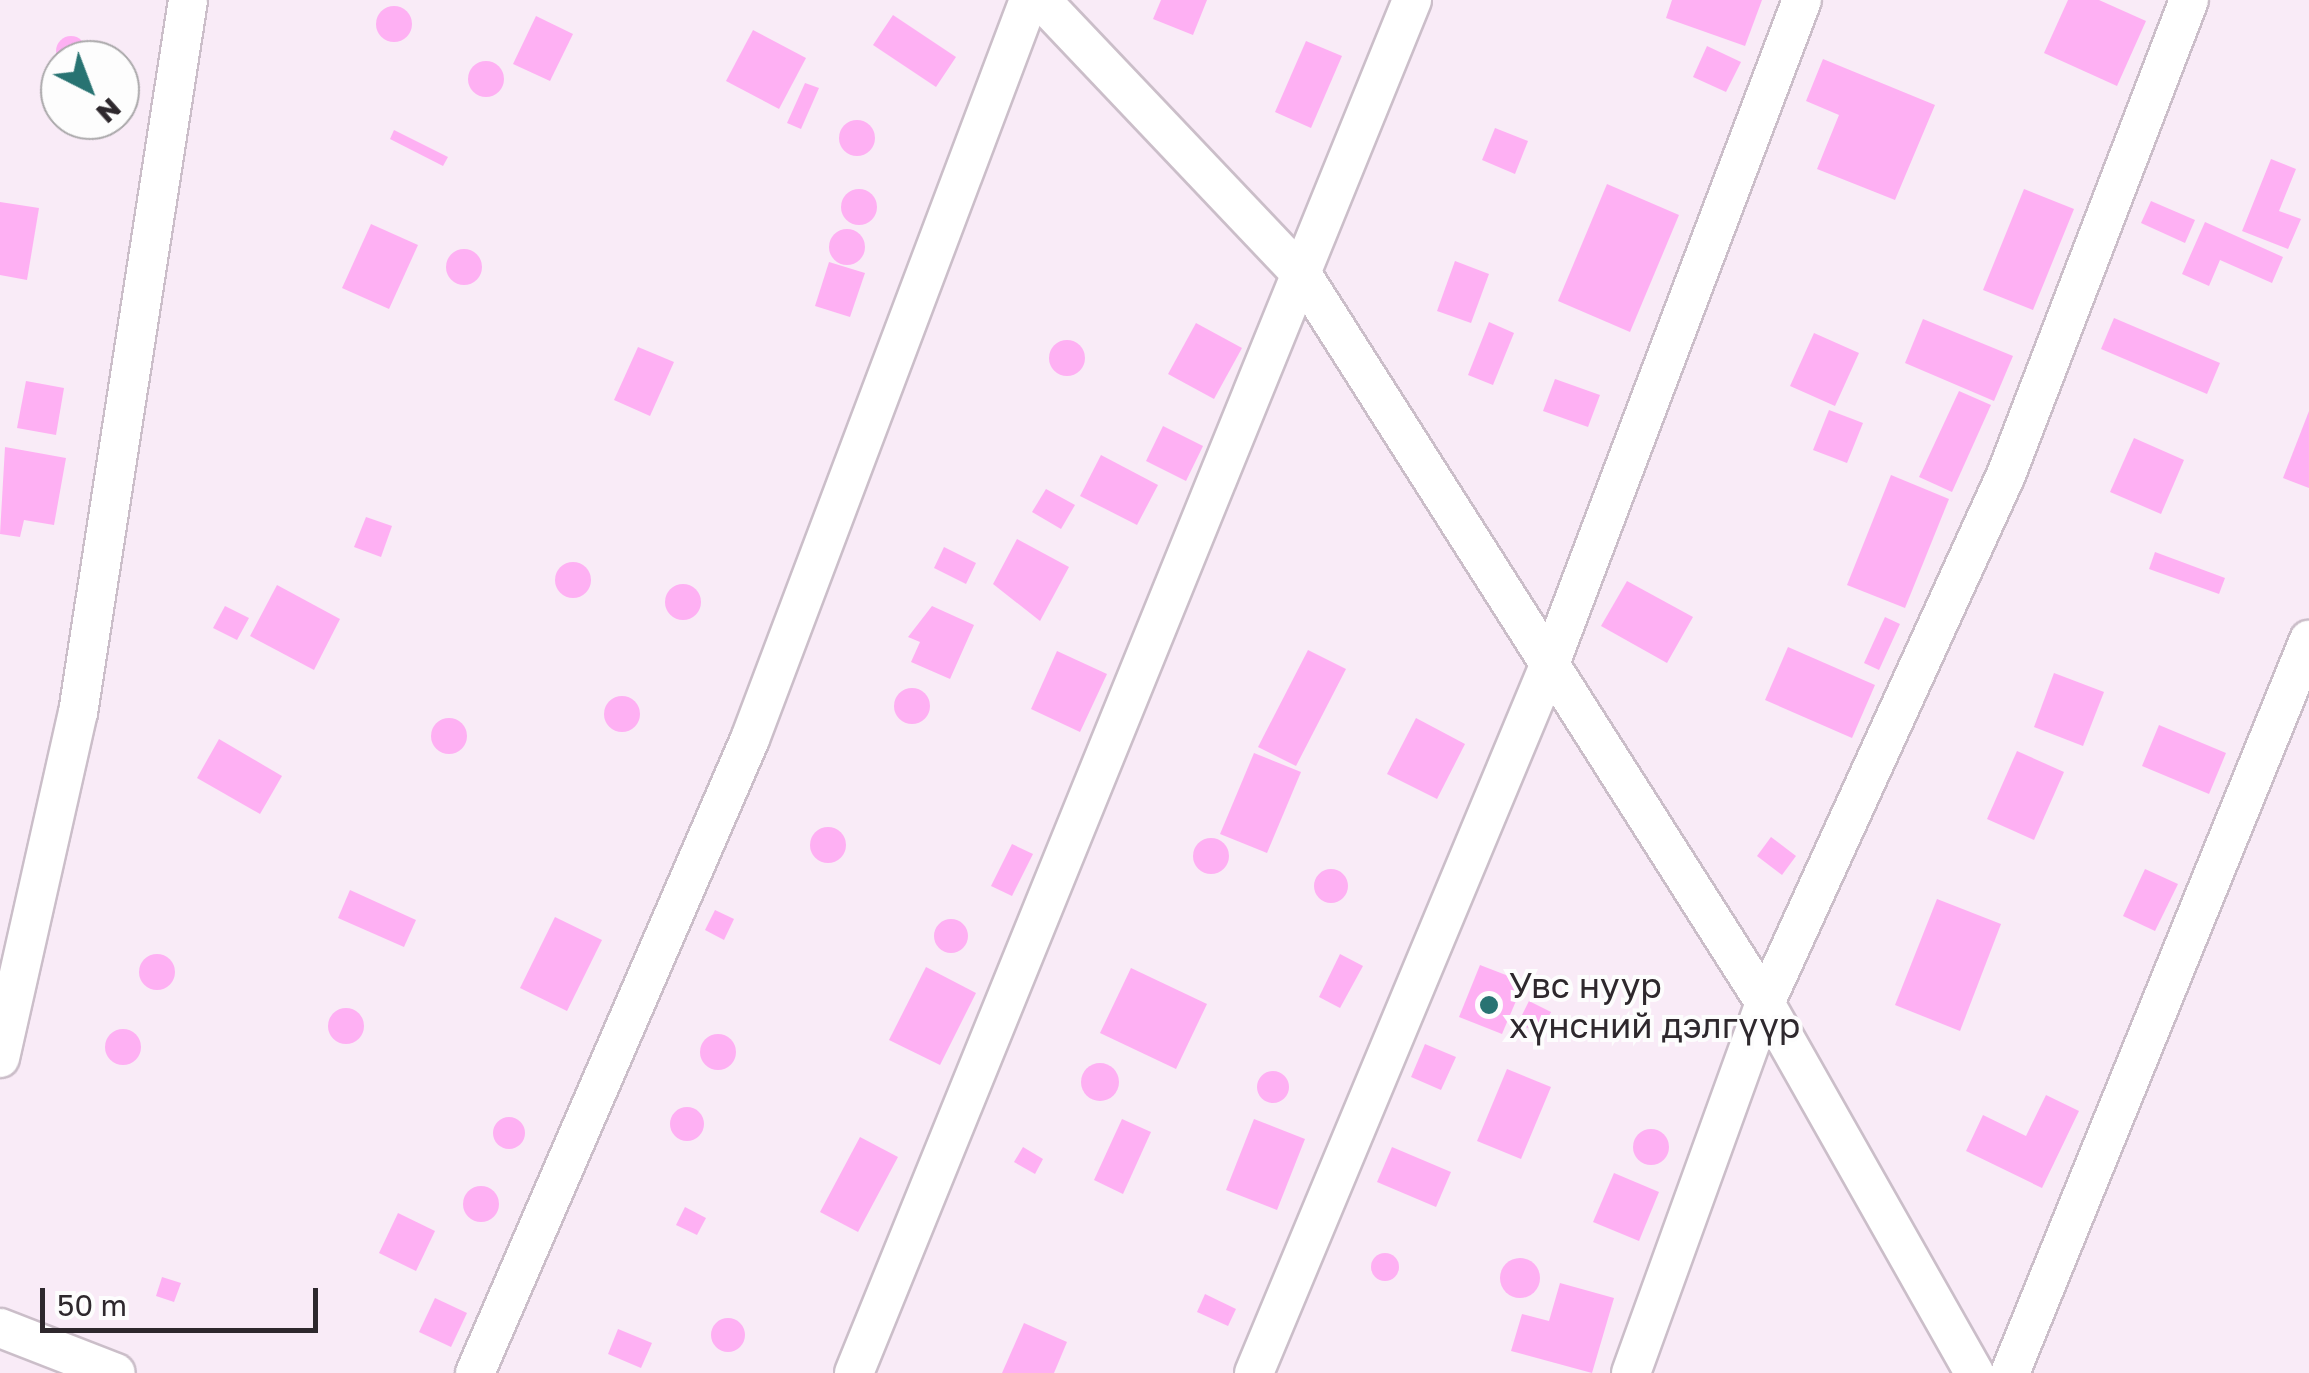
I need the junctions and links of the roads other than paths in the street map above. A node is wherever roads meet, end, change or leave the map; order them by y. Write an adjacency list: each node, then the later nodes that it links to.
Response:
1 (188, 0): 11 (street)
2 (1028, 0): 14 (street)
3 (1041, 0): 7 (street)
4 (1412, 0): 7 (street)
5 (1802, 0): 9 (street)
6 (2190, 0): 10 (street)
7 (1303, 276): 9 (street); 15 (street)
8 (2309, 640): 19 (street)
9 (1551, 661): 10 (street); 16 (street)
10 (1765, 1003): 17 (street); 18 (street)
11 (0, 1058)
12 (0, 1328): 13 (street)
13 (116, 1373)
14 (475, 1373)
15 (854, 1373)
16 (1254, 1373)
17 (1631, 1373)
18 (1974, 1373)
19 (2010, 1373)

